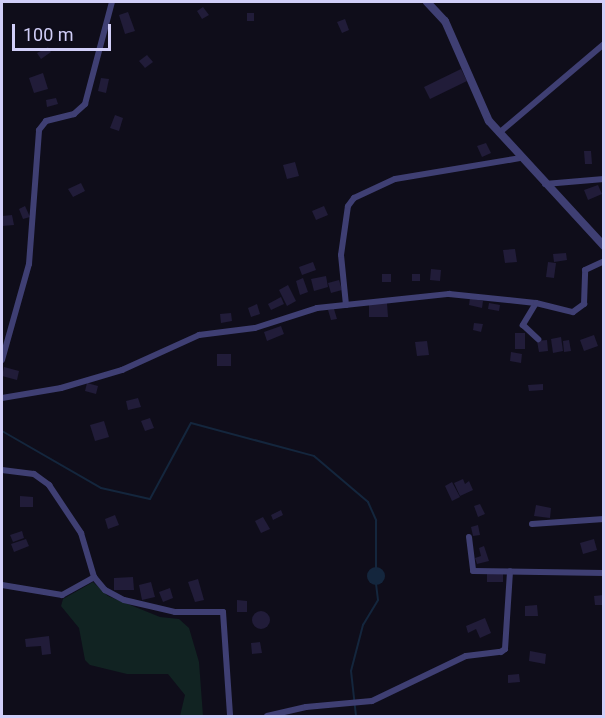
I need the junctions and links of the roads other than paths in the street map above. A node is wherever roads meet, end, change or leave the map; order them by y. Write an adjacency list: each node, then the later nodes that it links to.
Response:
1 (112, 2): 13 (street)
2 (427, 2): 4 (street)
3 (603, 44): 4 (street)
4 (499, 133): 5 (street)
5 (521, 158): 7 (street); 11 (street)
6 (603, 179): 7 (street)
7 (545, 184): 8 (street)
8 (603, 246)
9 (603, 261): 10 (street)
10 (536, 303): 11 (street); 12 (street)
11 (346, 305): 14 (street)
12 (538, 339)
13 (2, 360)
14 (2, 398)
15 (2, 470): 21 (street)
16 (603, 519): 17 (street)
17 (532, 524)
18 (469, 537): 19 (street)
19 (510, 571): 20 (street); 24 (street)
20 (603, 573)
21 (94, 577): 22 (street); 23 (street)
22 (2, 585)
23 (230, 717)
24 (267, 717)

